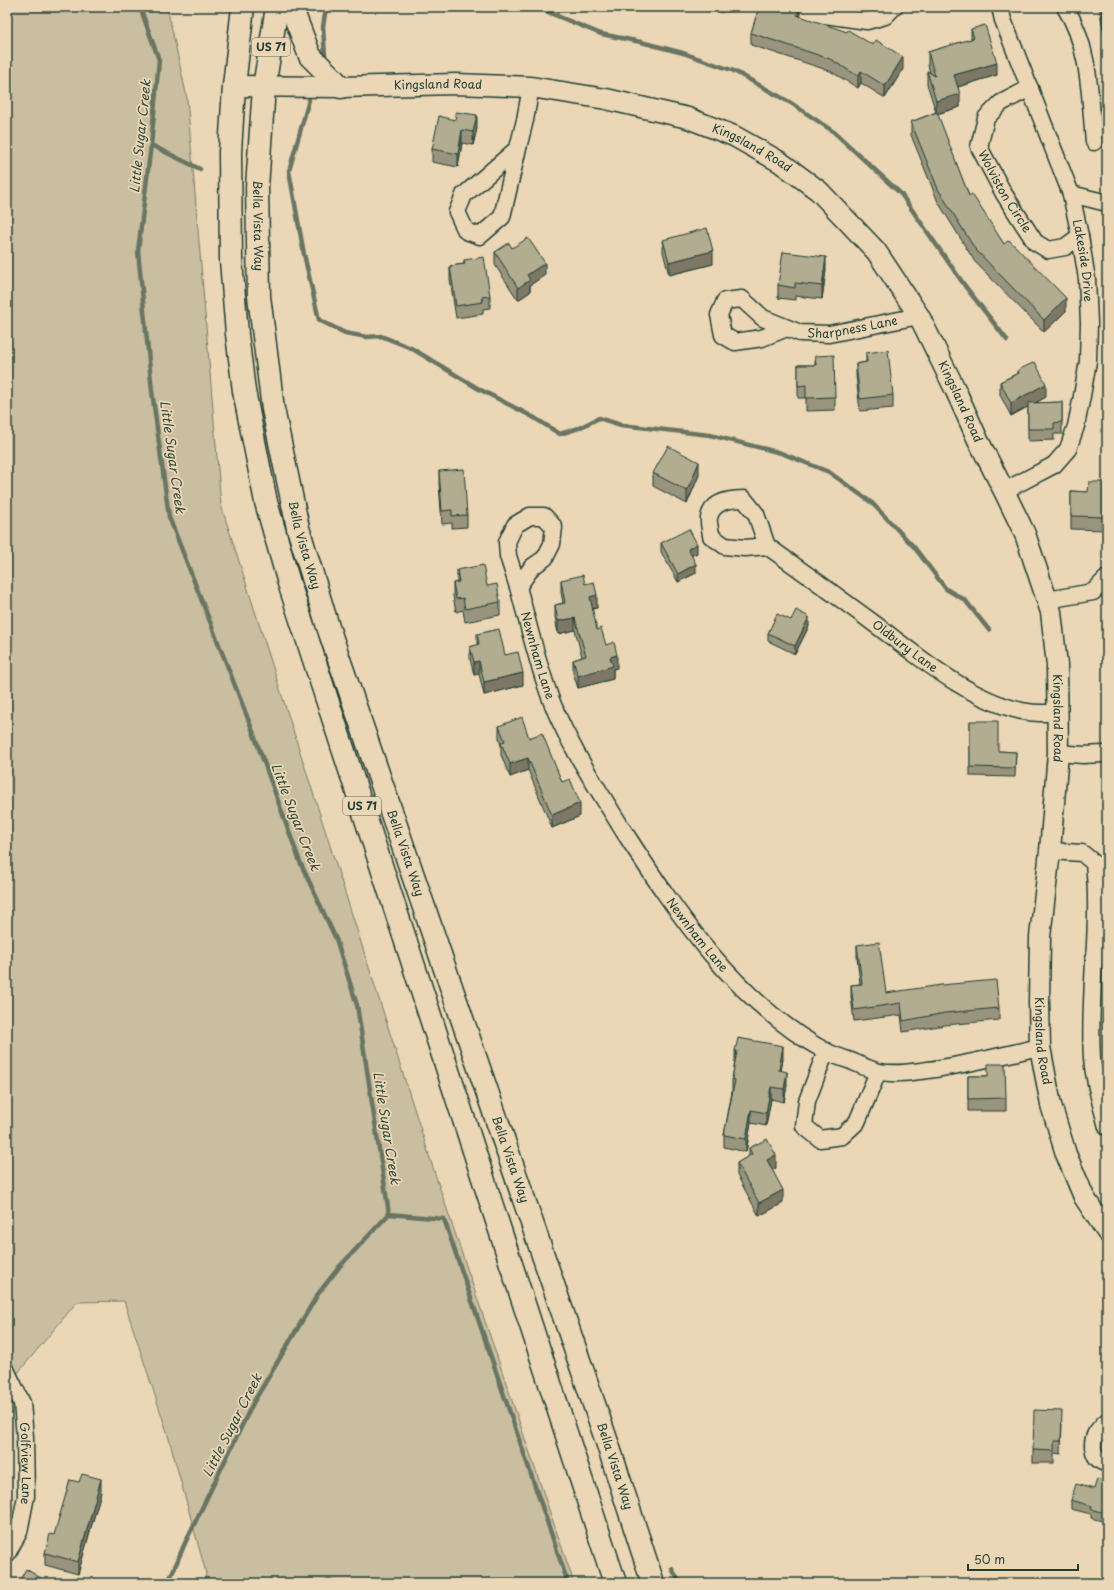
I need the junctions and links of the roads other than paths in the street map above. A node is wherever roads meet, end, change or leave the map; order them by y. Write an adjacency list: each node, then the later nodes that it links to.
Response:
1 (243, 7): 8 (main road, Bella Vista Way / US 71)
2 (277, 7): 9 (main road, Bella Vista Way / US 71)
3 (293, 7): 10 (main road)
4 (794, 7): 5 (street)
5 (894, 7)
6 (1000, 7): 12 (street, Lakeside Drive)
7 (1065, 7): 13 (street)
8 (234, 86): 9 (street, Kingsland Road); 38 (main road, Bella Vista Way / US 71)
9 (264, 86): 10 (street, Kingsland Road); 39 (main road, Bella Vista Way / US 71)
10 (341, 87): 11 (street, Kingsland Road)
11 (531, 87): 14 (street); 18 (street, Kingsland Road)
12 (1030, 88): 15 (street, Lakeside Drive); 17 (street, Wolviston Circle)
13 (1094, 142)
14 (518, 148): 14 (street)
15 (1071, 194): 16 (street); 17 (street, Lakeside Drive)
16 (1107, 204)
17 (1080, 236): 20 (street, Lakeside Drive)
18 (919, 316): 19 (street, Sharpness Lane); 20 (street, Kingsland Road)
19 (787, 328)
20 (1004, 491): 24 (street, Kingsland Road)
21 (767, 546): 25 (street, Oldbury Lane)
22 (1107, 578): 24 (street)
23 (518, 587): 30 (street, Newnham Lane)
24 (1047, 600): 25 (street, Kingsland Road)
25 (1059, 713): 26 (street, Kingsland Road)
26 (1058, 753): 27 (street); 28 (street, Kingsland Road)
27 (1104, 754)
28 (1050, 851): 29 (street, Kingsland Road); 32 (street)
29 (1040, 1047): 31 (street, Newnham Lane); 33 (street, Kingsland Road)
30 (826, 1051): 31 (street, Newnham Lane); 31 (street)
31 (878, 1072)
32 (1107, 1127)
33 (1107, 1232)
34 (7, 1372): 37 (street, Golfview Lane)
35 (1107, 1421): 36 (street)
36 (1107, 1463)
37 (7, 1554)
38 (615, 1583)
39 (654, 1583)

